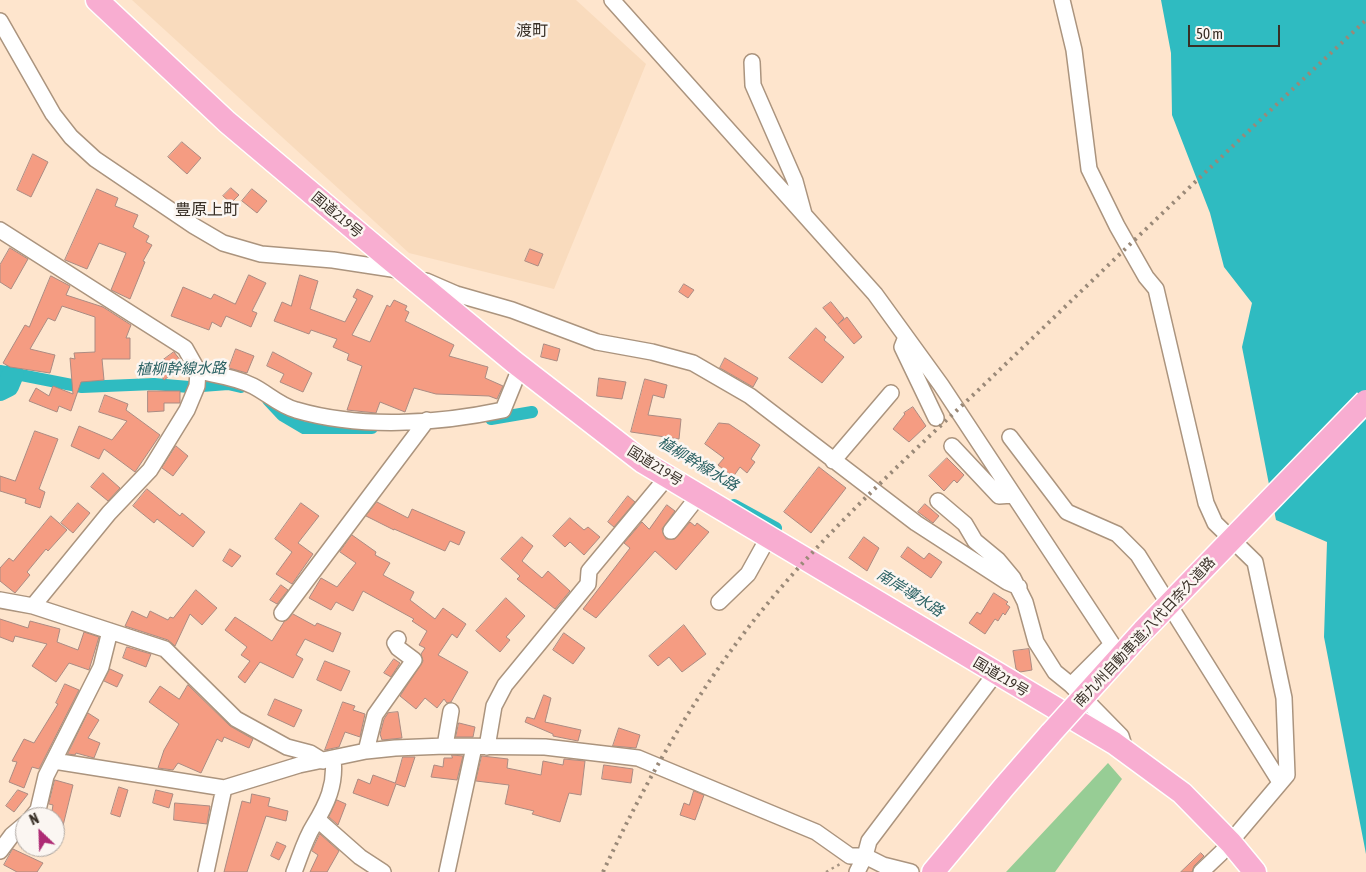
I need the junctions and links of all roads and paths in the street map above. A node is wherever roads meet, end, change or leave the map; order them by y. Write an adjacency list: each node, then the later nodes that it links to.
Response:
1 (96, 0): 8 (highway, 国道219号)
2 (612, 0): 6 (street)
3 (1062, 0): 41 (street)
4 (0, 22): 8 (street)
5 (752, 62): 6 (street)
6 (806, 218): 9 (street)
7 (0, 230): 11 (street)
8 (406, 271): 10 (highway, 国道219号); 18 (street)
9 (906, 337): 14 (street); 21 (street)
10 (523, 369): 15 (street); 19 (highway, 国道219号)
11 (198, 371): 15 (street); 28 (street)
12 (891, 393): 18 (street)
13 (1366, 401): 49 (highway, 南九州自動車道;八代日奈久道路, bridge)
14 (936, 418)
15 (427, 420): 29 (street)
16 (1010, 437): 41 (street)
17 (952, 446): 21 (street)
18 (833, 461): 25 (street)
19 (668, 476): 20 (highway, 国道219号); 36 (street)
20 (700, 494): 23 (street); 24 (highway, 国道219号)
21 (1013, 496): 33 (street)
22 (938, 501): 25 (street)
23 (671, 531)
24 (768, 538): 27 (street); 32 (highway, 国道219号)
25 (1019, 586): 33 (street)
26 (0, 600): 28 (street)
27 (719, 602)
28 (34, 606): 30 (street)
29 (282, 613)
30 (110, 631): 39 (street); 40 (street)
31 (398, 640): 37 (street)
32 (995, 674): 38 (highway, 国道219号); 48 (street)
33 (1071, 685): 38 (street)
34 (451, 711): 35 (street)
35 (445, 746): 36 (street); 37 (street)
36 (480, 747): 48 (street); 53 (street)
37 (366, 751): 39 (street)
38 (1125, 751): 46 (highway, 国道219号)
39 (328, 760): 42 (street); 44 (street)
40 (54, 761): 42 (street); 43 (street)
41 (1280, 782): 46 (street)
42 (224, 788): 50 (street)
43 (39, 807)
44 (318, 820): 51 (street); 52 (street)
45 (15, 832): 47 (street)
46 (1230, 843): 56 (street); 57 (highway, 国道219号)
47 (0, 850)
48 (865, 856): 54 (street); 55 (street)
49 (939, 865)
50 (206, 872)
51 (294, 872)
52 (383, 872)
53 (447, 872)
54 (857, 872)
55 (911, 872)
56 (1201, 872)
57 (1255, 872)

